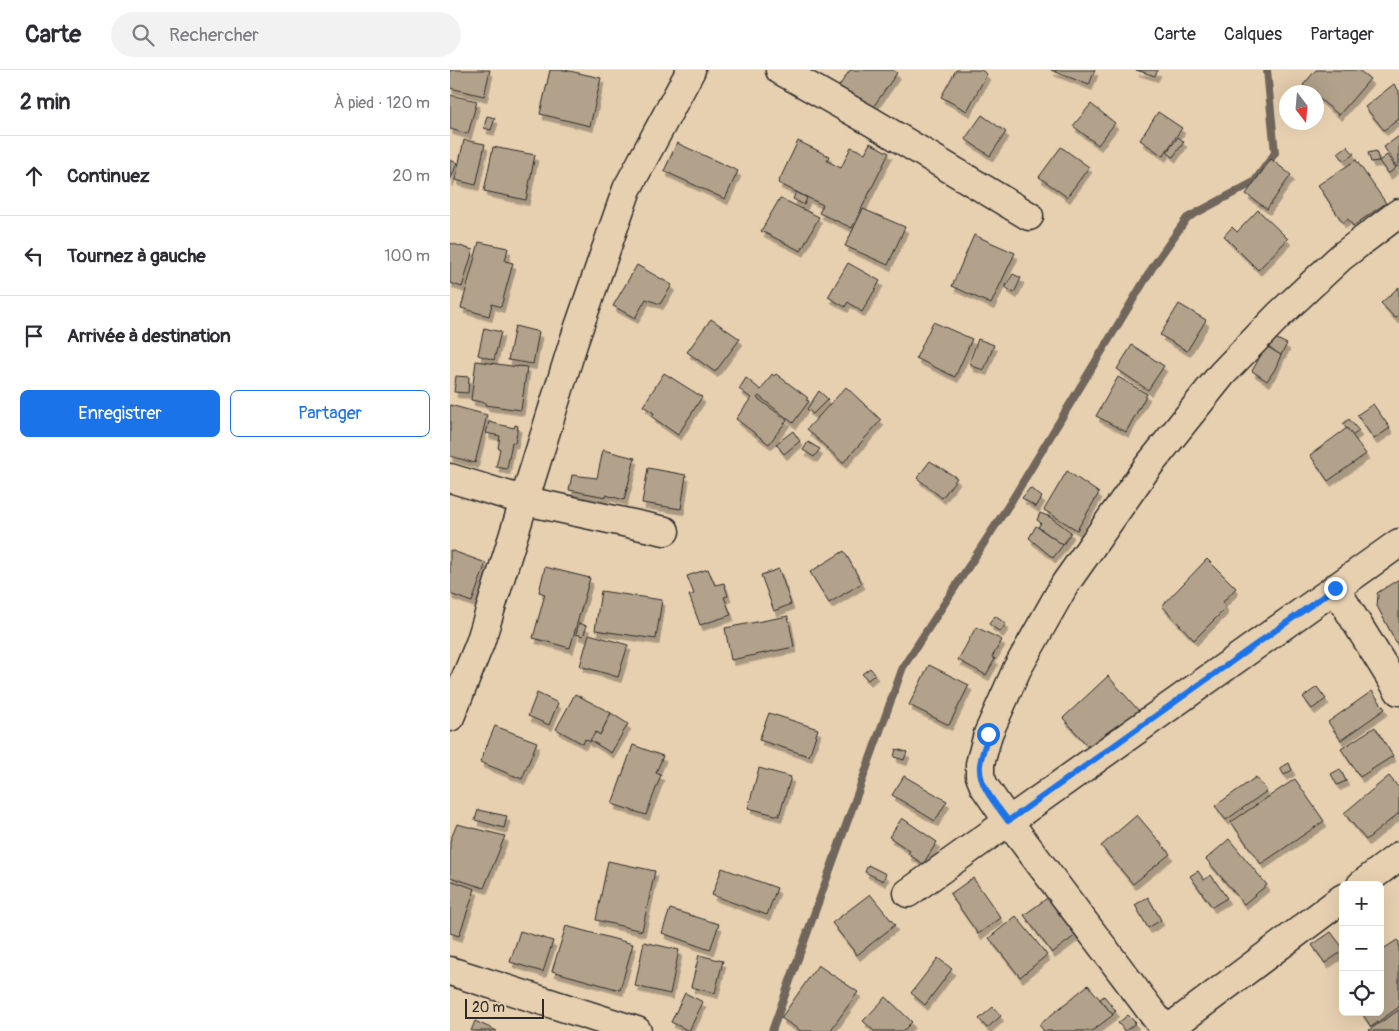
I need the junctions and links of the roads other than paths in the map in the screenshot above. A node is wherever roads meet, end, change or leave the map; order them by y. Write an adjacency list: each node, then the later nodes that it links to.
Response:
1 (691, 70): 6 (street)
2 (780, 70): 4 (street)
3 (1399, 213): 12 (street)
4 (1029, 216)
5 (450, 478): 6 (street)
6 (526, 501): 7 (street); 11 (street)
7 (665, 531)
8 (1399, 543): 9 (street)
9 (1335, 588): 10 (street); 12 (street)
10 (1399, 691)
11 (450, 717)
12 (1008, 821): 15 (street); 16 (street)
13 (1399, 856): 14 (street)
14 (1366, 881)
15 (908, 893)
16 (1339, 901)
17 (450, 971): 18 (street)
18 (637, 1031)

